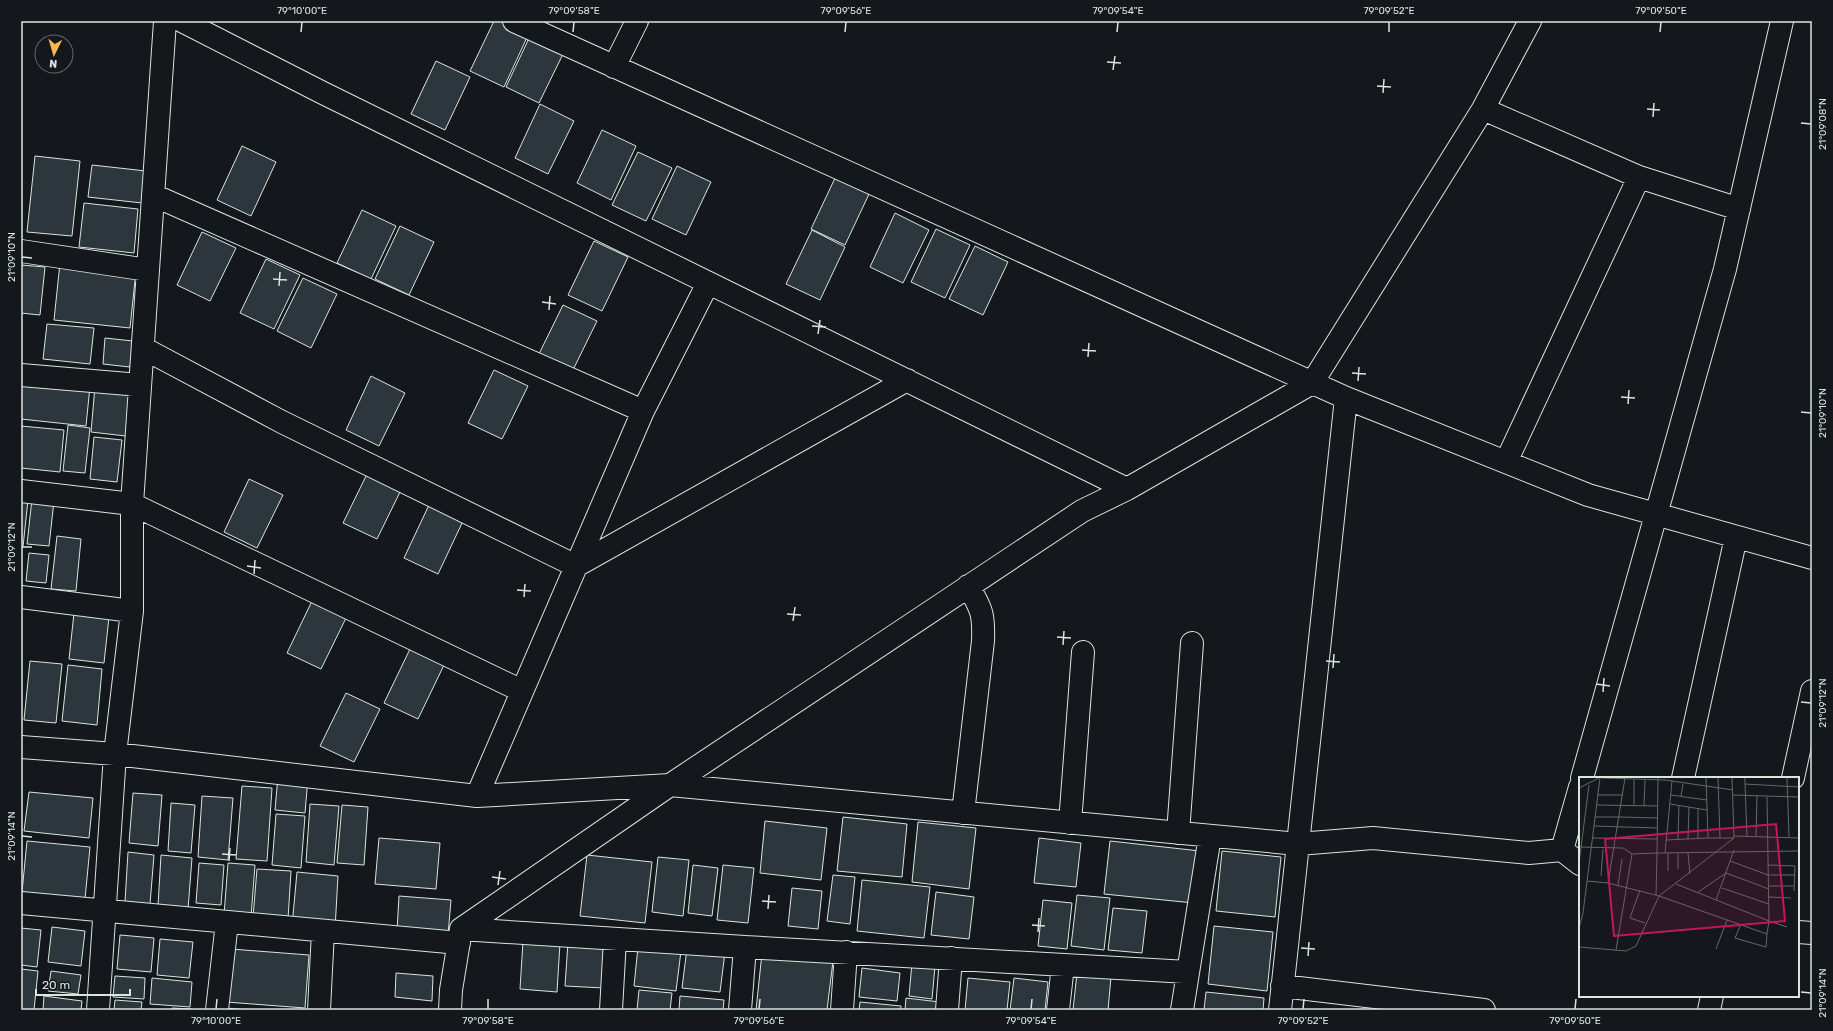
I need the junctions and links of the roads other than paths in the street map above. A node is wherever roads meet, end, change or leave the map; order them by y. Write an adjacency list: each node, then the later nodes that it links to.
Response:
1 (165, 21): 10 (street)
2 (182, 21): 14 (street)
3 (514, 21): 7 (street)
4 (637, 21): 7 (street)
5 (1530, 21): 8 (street)
6 (1782, 21): 11 (street)
7 (614, 67): 18 (street)
8 (1483, 109): 9 (street); 18 (street)
9 (1639, 177): 11 (street); 22 (street)
10 (153, 195): 13 (street); 21 (street)
11 (1739, 209): 26 (street)
12 (21, 251): 13 (street)
13 (148, 270): 15 (street)
14 (708, 282): 17 (street); 21 (street)
15 (143, 348): 19 (street); 29 (street)
16 (21, 375): 19 (street)
17 (907, 380): 23 (street); 29 (street)
18 (1312, 383): 20 (street); 23 (street)
19 (140, 385): 25 (street)
20 (1346, 398): 22 (street); 49 (street)
21 (643, 411): 29 (street)
22 (1506, 462): 26 (street)
23 (1127, 489): 30 (street)
24 (21, 491): 25 (street)
25 (132, 504): 32 (street); 35 (street)
26 (1656, 514): 27 (street); 39 (street)
27 (1736, 537): 28 (street); 40 (street)
28 (1812, 558)
29 (576, 566): 35 (street)
30 (968, 586): 42 (street); 45 (street)
31 (21, 596): 32 (street)
32 (132, 611): 38 (street)
33 (1192, 642): 47 (street)
34 (1083, 652): 46 (street)
35 (522, 691): 44 (street)
36 (1812, 692): 41 (street)
37 (21, 747): 38 (street)
38 (115, 754): 44 (street); 53 (street)
39 (1582, 777)
40 (1683, 777)
41 (1793, 777)
42 (670, 785): 44 (street); 45 (street); 58 (street)
43 (1579, 790): 50 (street)
44 (477, 796)
45 (963, 813): 46 (street)
46 (1070, 823): 47 (street)
47 (1178, 833): 48 (street)
48 (1210, 836): 49 (street); 64 (street)
49 (1298, 844): 50 (street); 65 (street)
50 (1562, 850): 51 (street)
51 (1579, 863)
52 (21, 903): 53 (street)
53 (105, 912): 54 (street); 67 (street)
54 (227, 922): 55 (street); 68 (street)
55 (323, 930): 58 (street); 69 (street)
56 (1799, 932): 57 (street)
57 (1812, 933)
58 (460, 936): 59 (street); 70 (street)
59 (615, 939): 60 (street); 71 (street)
60 (745, 947): 61 (street); 72 (street)
61 (846, 952): 62 (street); 73 (street)
62 (950, 958): 63 (street); 74 (street)
63 (1063, 965): 64 (street); 75 (street)
64 (1188, 972): 76 (street)
65 (1282, 986): 77 (street); 78 (street)
66 (1712, 997): 79 (street)
67 (98, 1010)
68 (217, 1010)
69 (319, 1010)
70 (450, 1010)
71 (610, 1010)
72 (740, 1010)
73 (842, 1010)
74 (947, 1010)
75 (1058, 1010)
76 (1182, 1010)
77 (1280, 1010)
78 (1484, 1010)
79 (1709, 1010)

